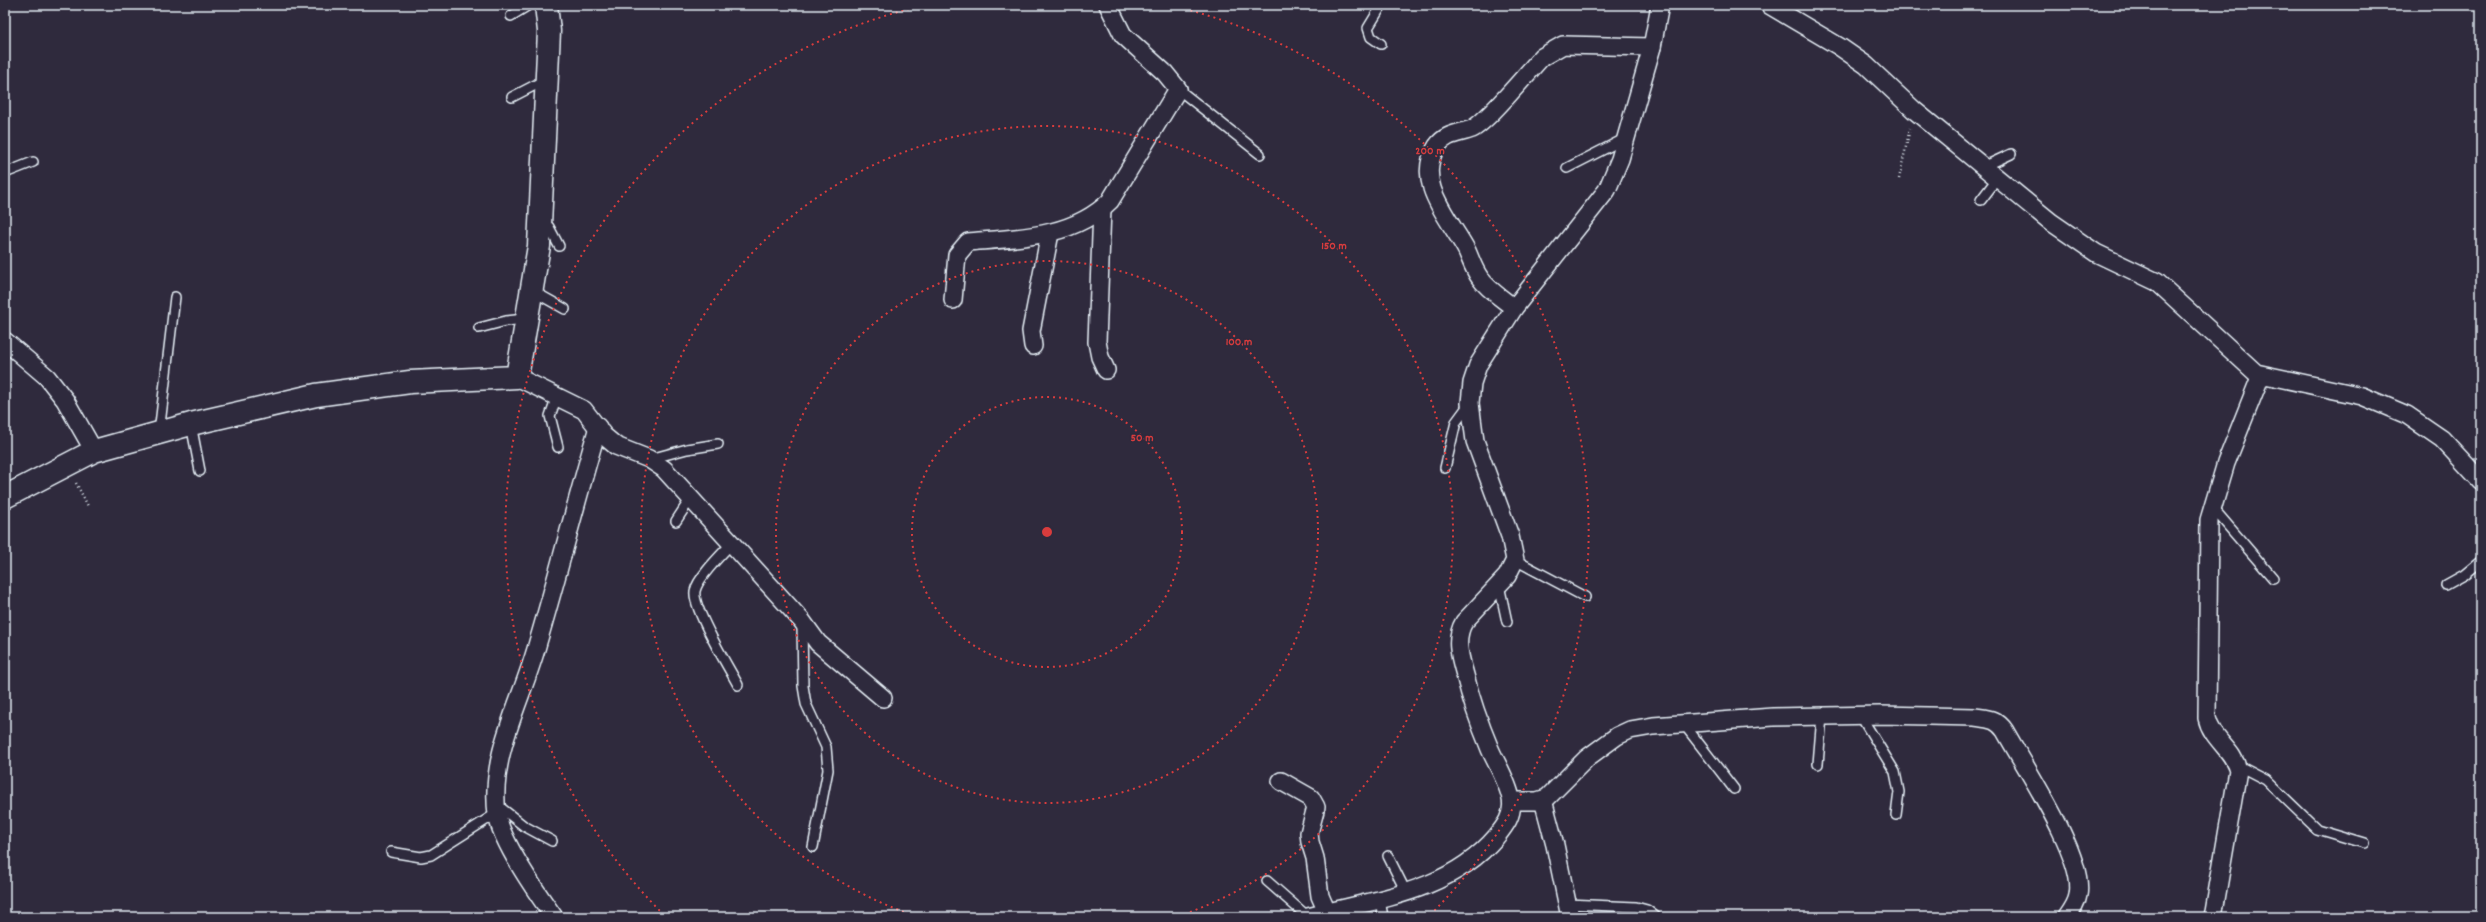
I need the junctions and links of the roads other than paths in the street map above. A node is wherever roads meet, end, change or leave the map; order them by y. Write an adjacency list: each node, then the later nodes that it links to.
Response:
1 (529, 5): 7 (lane)
2 (546, 5): 10 (street)
3 (1108, 5): 11 (street)
4 (1382, 5): 8 (lane)
5 (1660, 5): 9 (street)
6 (1769, 5): 17 (street)
7 (511, 16)
8 (1381, 44)
9 (1652, 47): 13 (street); 29 (street)
10 (547, 80): 12 (lane); 23 (street)
11 (1178, 89): 14 (lane); 22 (street)
12 (512, 97)
13 (1626, 138): 18 (lane); 29 (street)
14 (1260, 154)
15 (2011, 154): 17 (lane)
16 (33, 162): 19 (lane)
17 (1983, 167): 20 (street)
18 (1567, 168)
19 (5, 173)
20 (1997, 179): 21 (lane); 36 (street)
21 (1980, 200)
22 (1102, 209): 24 (street); 35 (street)
23 (540, 221): 25 (lane); 26 (street)
24 (1050, 234): 28 (street); 34 (street)
25 (559, 246)
26 (531, 290): 30 (lane); 31 (street)
27 (175, 297): 42 (lane)
28 (953, 300)
29 (1514, 308): 39 (street)
30 (565, 309)
31 (526, 319): 32 (lane); 37 (street)
32 (479, 328)
33 (5, 340): 45 (street)
34 (1033, 346)
35 (1106, 370)
36 (2260, 375): 49 (street); 52 (street)
37 (517, 377): 38 (street); 40 (street)
38 (557, 396): 41 (street); 44 (lane)
39 (1470, 402): 47 (lane); 55 (street)
40 (191, 424): 42 (street); 48 (lane)
41 (598, 427): 46 (street); 74 (street)
42 (158, 433): 45 (street)
43 (718, 444): 46 (lane)
44 (558, 447)
45 (94, 451): 50 (street)
46 (649, 459): 51 (street)
47 (1445, 468)
48 (200, 471)
49 (2481, 481)
50 (5, 497)
51 (690, 498): 53 (lane); 54 (street)
52 (2212, 507): 57 (lane); 69 (street)
53 (676, 521)
54 (732, 543): 61 (street); 63 (lane)
55 (1515, 560): 58 (street); 60 (lane)
56 (2481, 561): 59 (lane)
57 (2273, 578)
58 (1499, 585): 62 (lane); 73 (street)
59 (2446, 585)
60 (1585, 597)
61 (802, 621): 64 (street); 78 (lane)
62 (1507, 622)
63 (738, 685)
64 (883, 698)
65 (1860, 715): 66 (street); 75 (lane); 90 (street)
66 (1822, 716): 67 (street); 68 (lane)
67 (1683, 723): 71 (lane); 72 (street)
68 (1818, 764)
69 (2236, 765): 77 (lane); 91 (street)
70 (1281, 781): 85 (street)
71 (1734, 789)
72 (1543, 800): 73 (street); 84 (street)
73 (1512, 801): 82 (street)
74 (497, 809): 76 (lane); 79 (lane); 86 (street)
75 (1896, 816)
76 (552, 841)
77 (2364, 843)
78 (813, 847)
79 (391, 852)
80 (1388, 856): 82 (lane)
81 (1267, 881): 87 (lane)
82 (1406, 892): 83 (street)
83 (1380, 900): 85 (street); 88 (lane)
84 (1569, 910): 89 (lane)
85 (1327, 912): 87 (street)
86 (554, 917)
87 (1308, 917)
88 (1383, 917)
89 (1656, 917)
90 (2067, 917)
91 (2213, 917)

